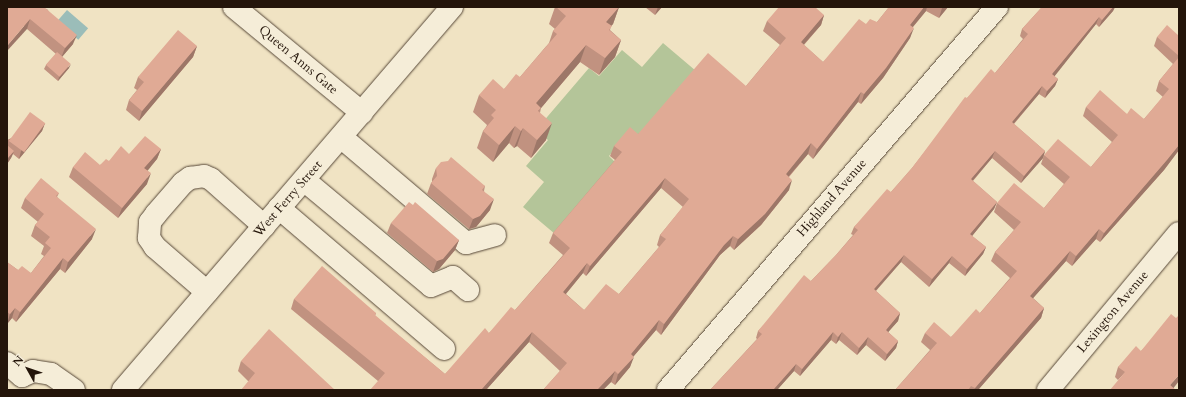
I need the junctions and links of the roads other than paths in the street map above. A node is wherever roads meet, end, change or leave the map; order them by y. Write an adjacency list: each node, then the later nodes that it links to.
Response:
1 (234, 7): 4 (street, Queen Anns Gate)
2 (997, 7): 17 (street, Highland Avenue)
3 (442, 11): 4 (street, West Ferry Street)
4 (362, 112): 5 (street, West Ferry Street)
5 (341, 137): 6 (street, West Ferry Street); 10 (street)
6 (304, 180): 7 (street, West Ferry Street); 11 (street)
7 (279, 208): 8 (street, West Ferry Street); 13 (street)
8 (264, 226): 12 (street, West Ferry Street); 12 (street)
9 (1179, 234): 18 (street, Lexington Avenue)
10 (495, 236)
11 (468, 290)
12 (207, 292): 16 (street, West Ferry Street)
13 (444, 349)
14 (7, 363): 15 (street)
15 (74, 390)
16 (123, 390)
17 (668, 390)
18 (1048, 390)

